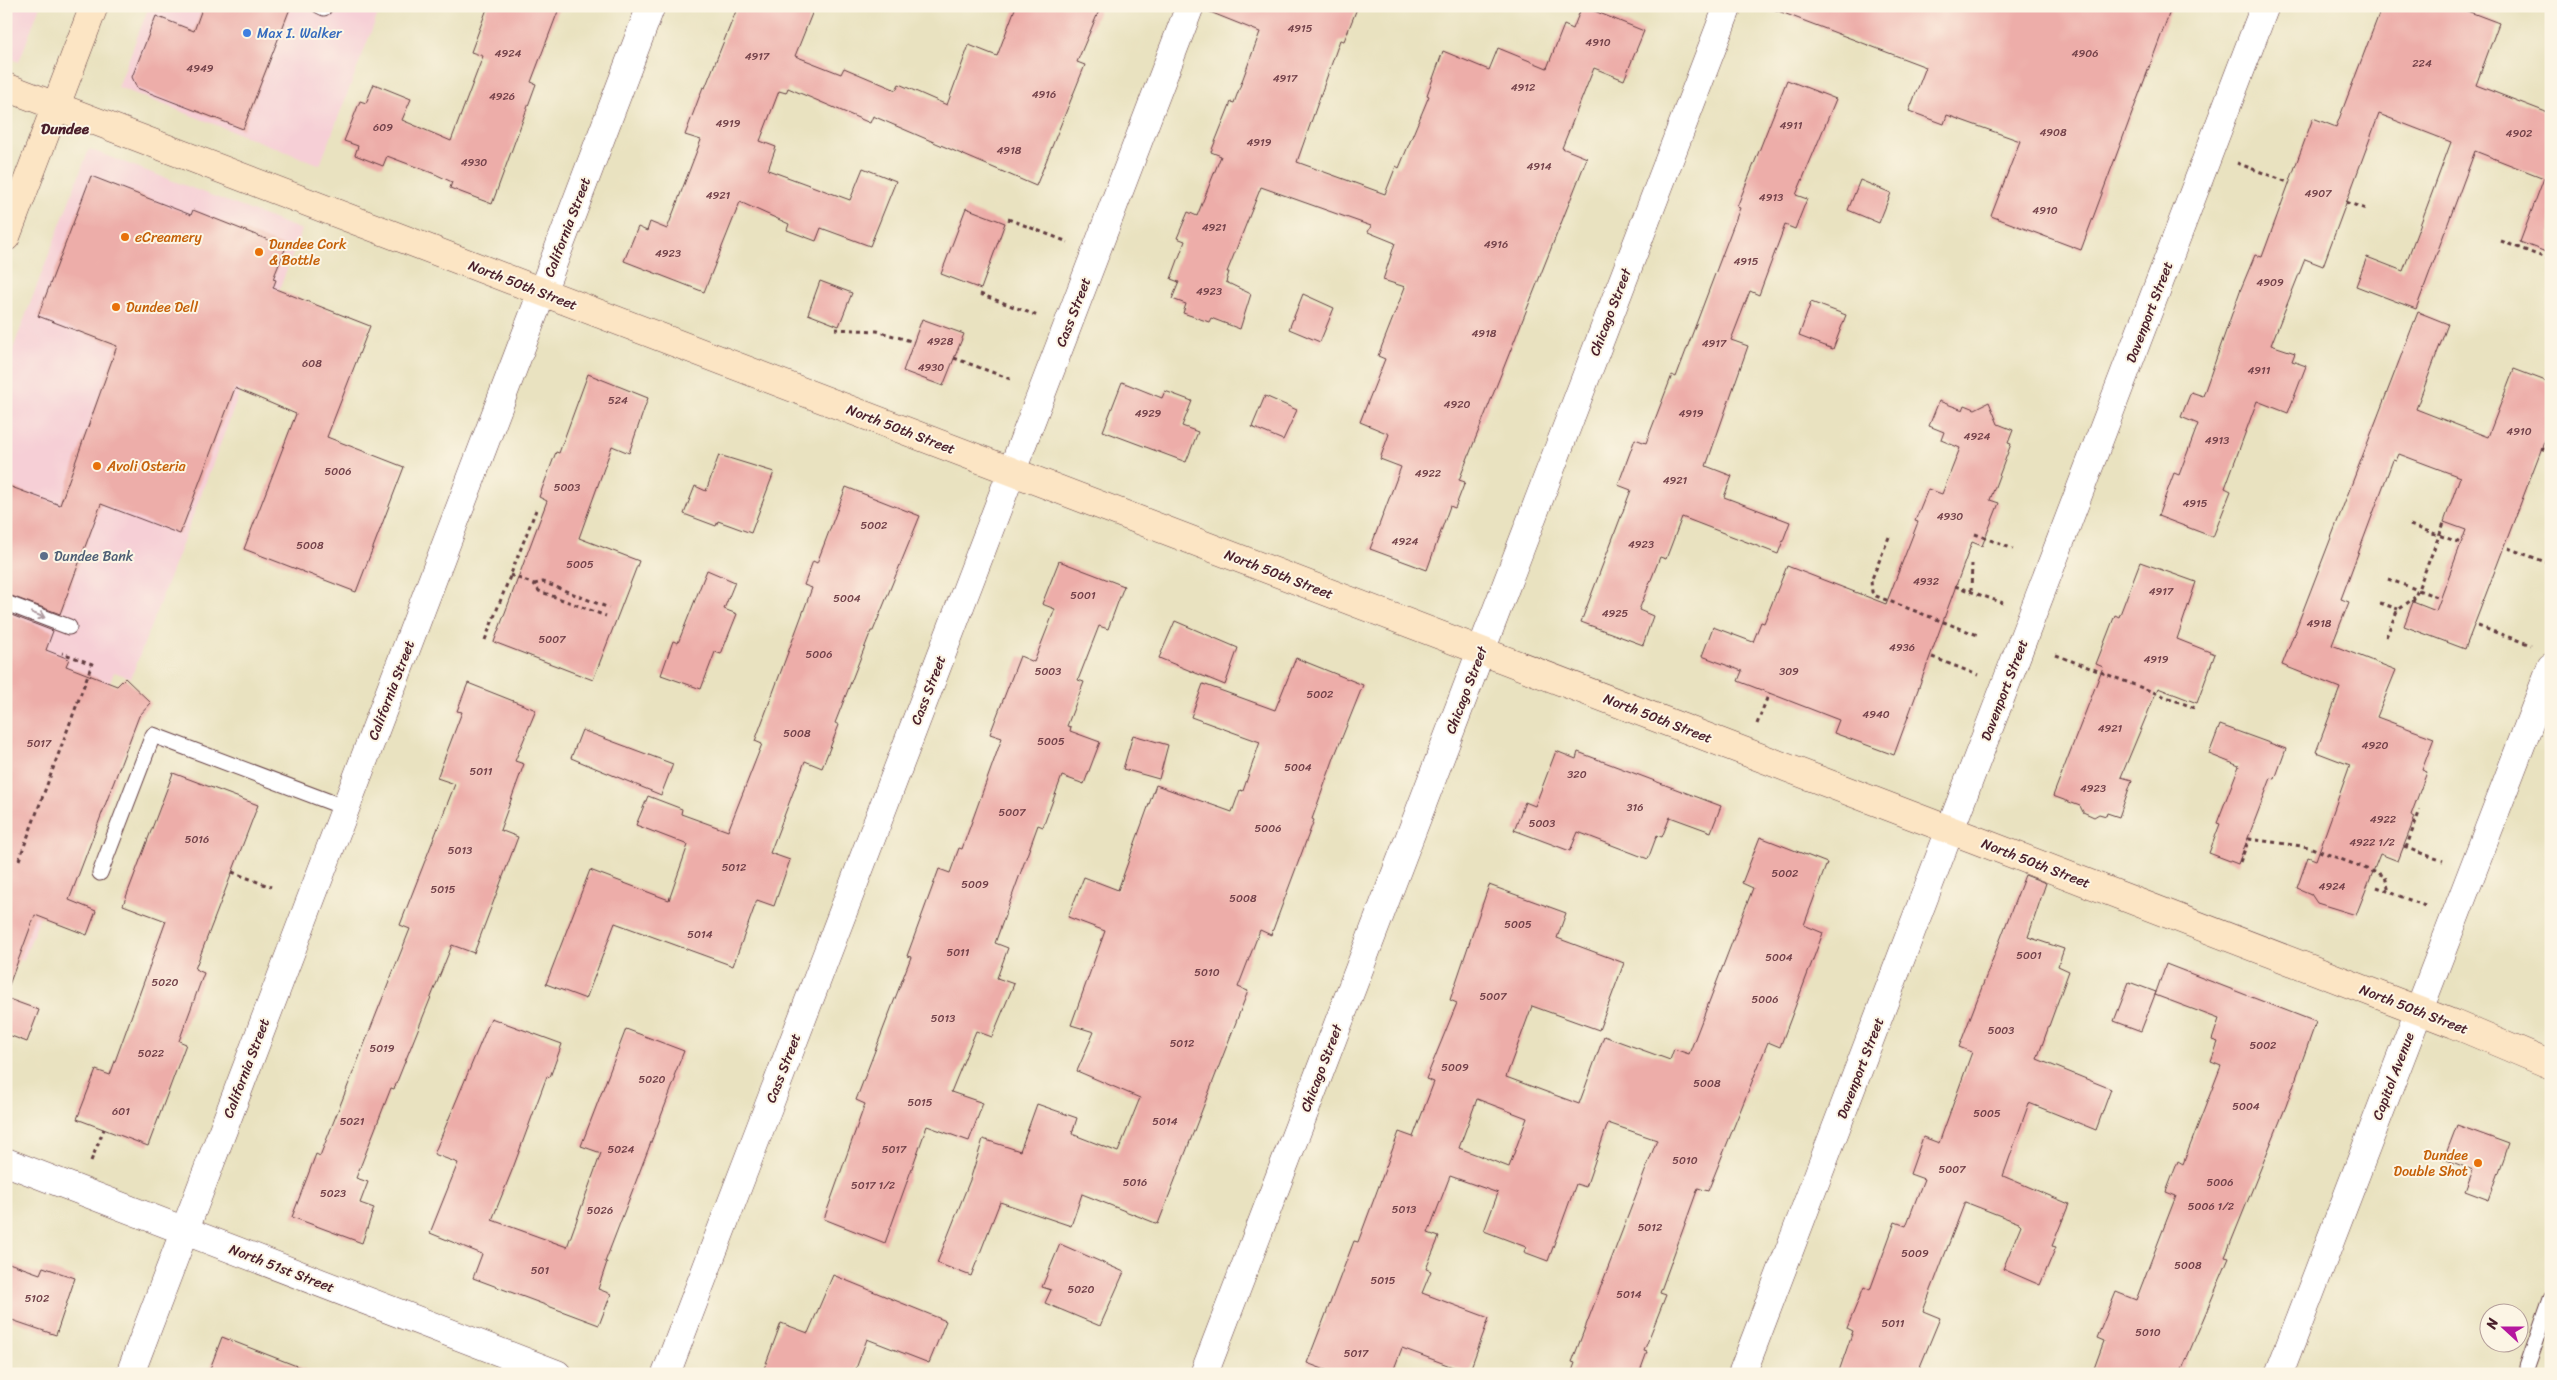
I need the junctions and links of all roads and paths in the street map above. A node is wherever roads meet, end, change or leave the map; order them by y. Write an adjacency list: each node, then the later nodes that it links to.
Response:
1 (94, 6): 7 (street)
2 (651, 6): 17 (street, California Street)
3 (1190, 6): 26 (street, Cass Street)
4 (1728, 6): 58 (street, Chicago Street)
5 (2265, 6): 69 (street, Davenport Street)
6 (6, 87): 7 (street, North 50th Street)
7 (57, 107): 13 (street); 17 (street, North 50th Street)
8 (2234, 162): 9 (path)
9 (2290, 183)
10 (2346, 202): 11 (path)
11 (2366, 209)
12 (1008, 219): 15 (path)
13 (6, 237)
14 (2501, 241): 16 (path)
15 (1076, 245)
16 (2551, 260)
17 (542, 292): 26 (street, North 50th Street); 67 (street, California Street)
18 (980, 294): 19 (path)
19 (1039, 316)
20 (835, 329): 21 (path)
21 (914, 342)
22 (954, 358): 23 (path)
23 (1014, 381)
24 (2541, 448): 25 (path)
25 (2551, 452)
26 (1012, 471): 58 (street, North 50th Street); 89 (street, Cass Street)
27 (536, 510): 38 (path)
28 (2444, 522): 31 (path)
29 (2410, 525): 31 (path)
30 (1975, 534): 35 (path)
31 (2439, 535): 33 (path); 42 (path)
32 (1889, 537): 55 (path)
33 (2461, 543)
34 (2508, 548): 37 (path)
35 (2013, 549)
36 (1972, 564): 43 (path)
37 (2551, 564)
38 (510, 575): 40 (path); 57 (path)
39 (2388, 579): 42 (path)
40 (534, 584): 50 (path); 52 (path)
41 (1955, 586): 43 (path)
42 (2418, 590): 44 (path); 45 (path)
43 (1970, 591): 49 (path)
44 (2415, 597): 46 (path); 51 (path)
45 (2440, 598)
46 (2413, 602)
47 (2380, 603): 51 (path)
48 (6, 604): 54 (lane, one-way to 54)
49 (2006, 605)
50 (609, 608)
51 (2399, 610): 56 (path)
52 (606, 616)
53 (2478, 626): 61 (path)
54 (69, 627)
55 (1980, 636)
56 (2386, 637)
57 (485, 640)
58 (1480, 651): 69 (street, North 50th Street); 90 (street, Chicago Street)
59 (2056, 654): 65 (path)
60 (1932, 657): 63 (path)
61 (2544, 657): 79 (street, Capitol Avenue)
62 (92, 664): 70 (path)
63 (1986, 678)
64 (1769, 693): 66 (path)
65 (2194, 708)
66 (1756, 726)
67 (346, 808): 74 (lane); 84 (street, California Street)
68 (2420, 810): 72 (path)
69 (1951, 831): 79 (street, North 50th Street); 91 (street, Davenport Street)
70 (19, 860)
71 (2240, 862): 77 (path)
72 (2452, 864)
73 (232, 872): 75 (path)
74 (100, 873)
75 (271, 887)
76 (2377, 887): 77 (path)
77 (2389, 892): 78 (path)
78 (2435, 910)
79 (2418, 1010): 80 (street, North 50th Street); 92 (street, Capitol Avenue)
80 (2551, 1065)
81 (104, 1129): 83 (path)
82 (6, 1162): 84 (street, North 51st Street)
83 (90, 1164)
84 (184, 1231): 87 (street, California Street); 88 (street, North 51st Street)
85 (2551, 1298): 86 (lane)
86 (2526, 1367)
87 (130, 1374)
88 (557, 1374)
89 (666, 1374)
90 (1204, 1374)
91 (1742, 1374)
92 (2279, 1374)

